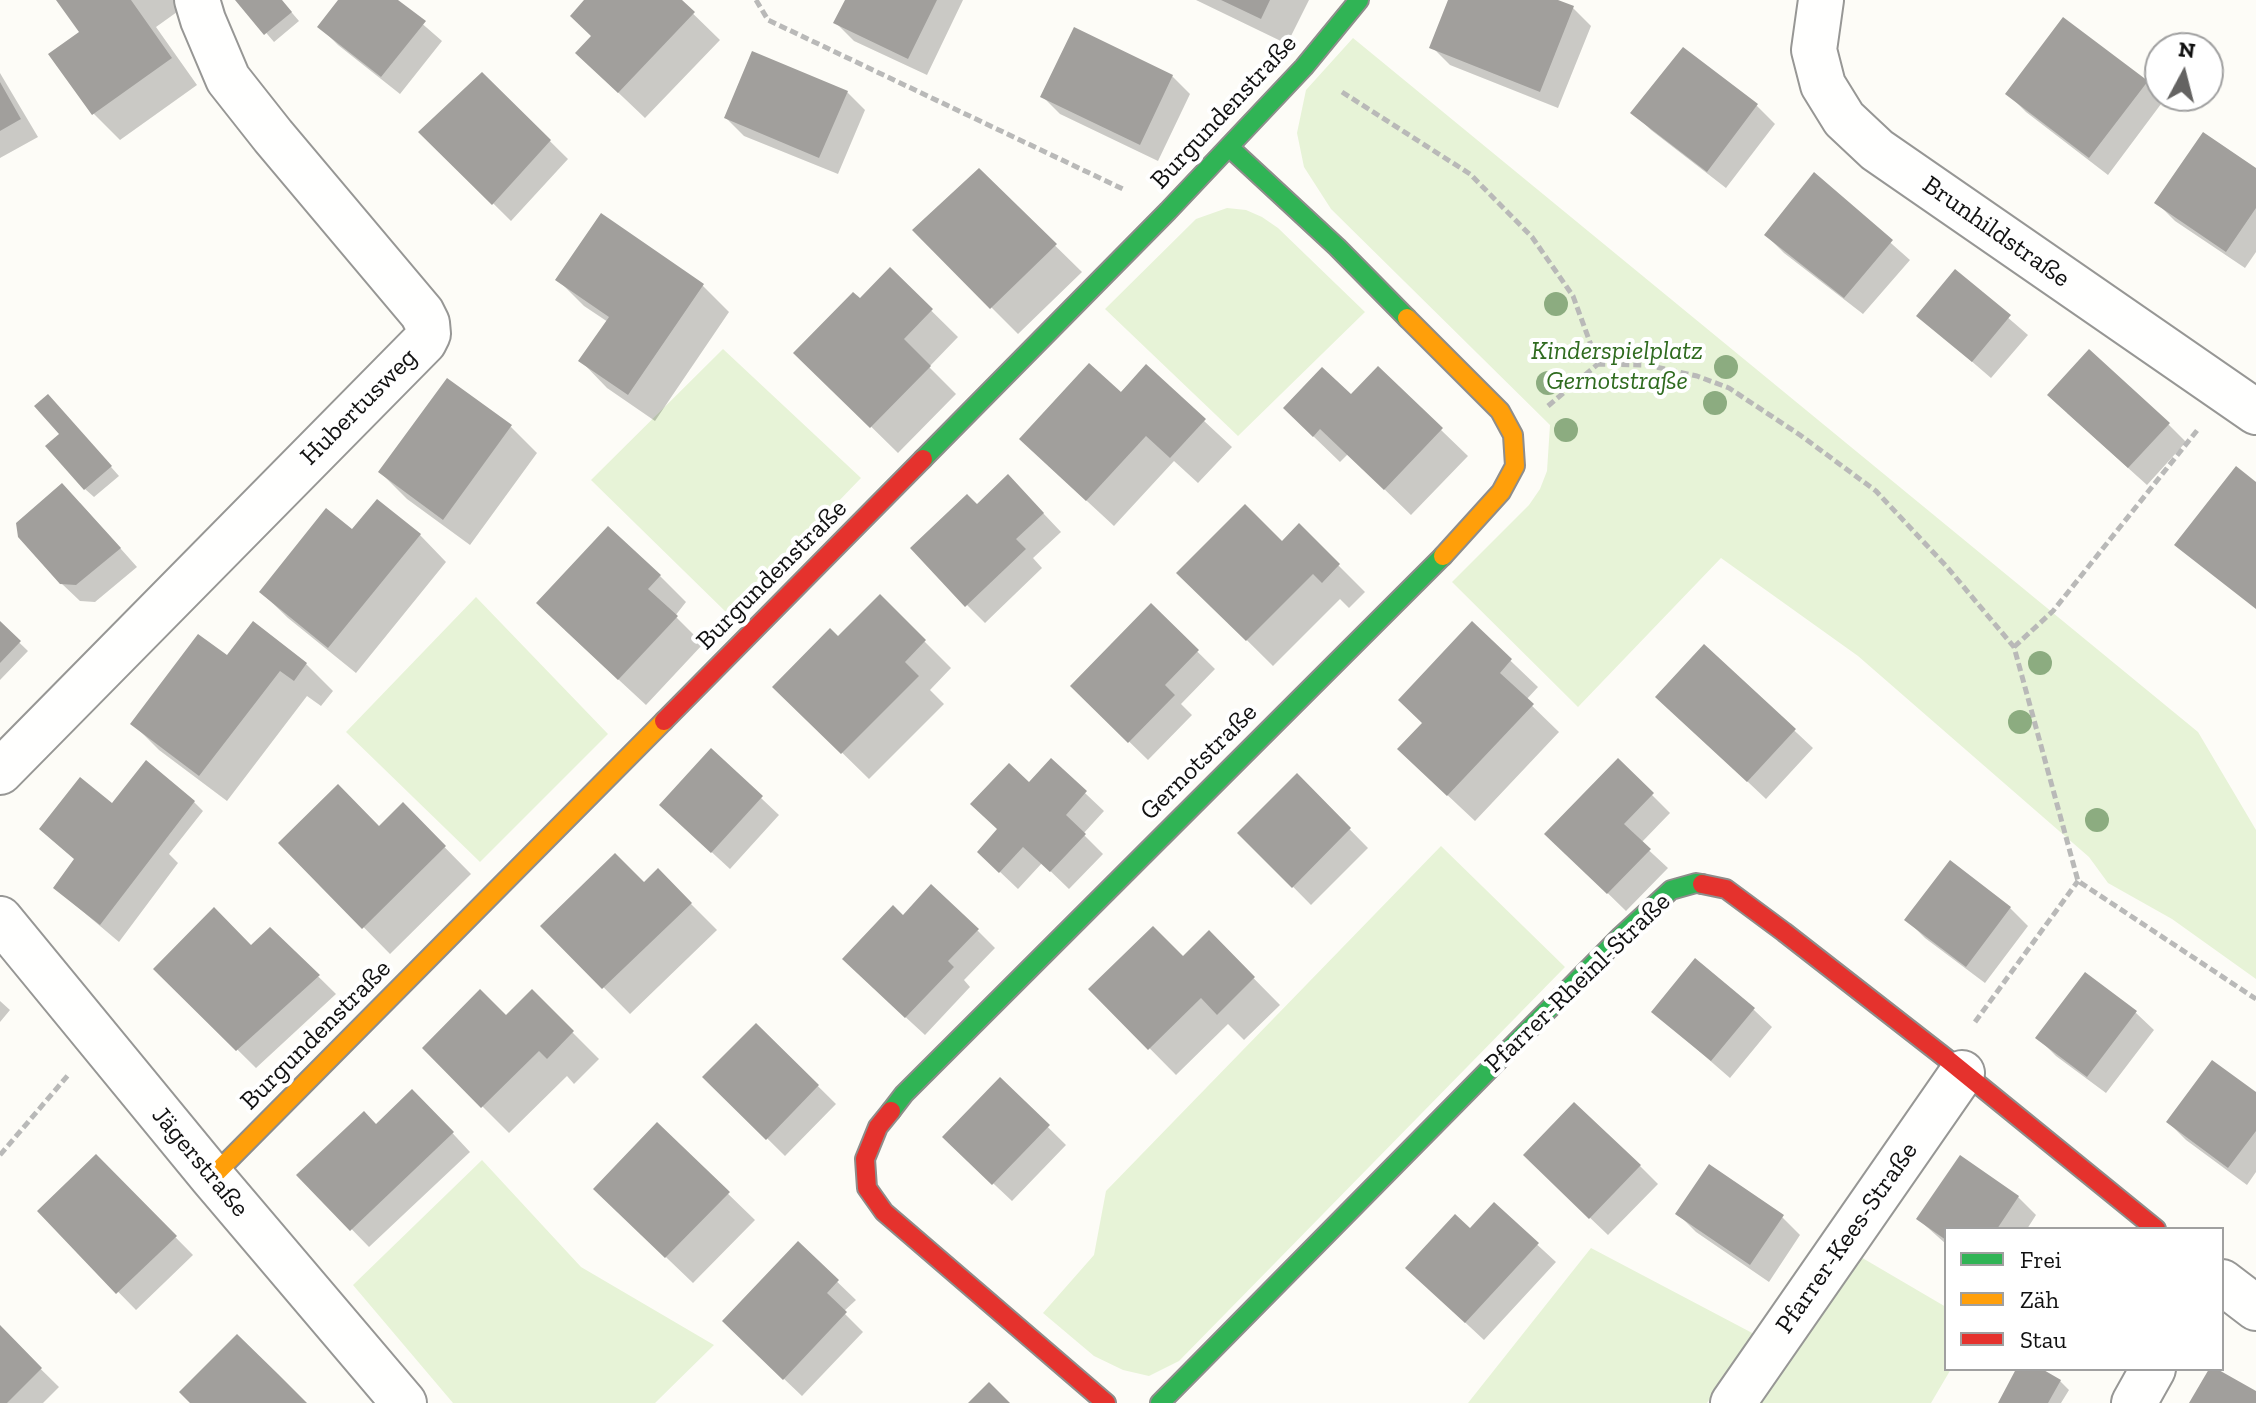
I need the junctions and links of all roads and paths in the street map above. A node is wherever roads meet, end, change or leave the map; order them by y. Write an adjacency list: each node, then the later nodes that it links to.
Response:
1 (197, 0): 12 (street, Hubertusweg)
2 (756, 0): 7 (path)
3 (1359, 0): 5 (street, Burgundenstraße)
4 (1821, 0): 9 (street, Brunhildstraße)
5 (1304, 67): 6 (street, Burgundenstraße); 8 (path)
6 (1229, 147): 7 (street, Burgundenstraße); 10 (street)
7 (1168, 211): 19 (street, Burgundenstraße)
8 (1598, 364): 10 (path); 11 (path)
9 (2242, 402): 11 (path)
10 (1513, 435): 25 (street, Gernotstraße)
11 (2014, 647): 13 (path)
12 (0, 772)
13 (2078, 881): 15 (path); 17 (path)
14 (0, 919): 16 (street, Jägerstraße)
15 (2256, 999)
16 (99, 1040): 18 (path); 19 (street, Jägerstraße)
17 (1955, 1066): 20 (street, Pfarrer-Rheinl-Straße); 26 (street, Pfarrer-Rheinl-Straße); 27 (street, Pfarrer-Kees-Straße)
18 (0, 1155)
19 (212, 1177): 24 (street, Jägerstraße)
20 (2154, 1227)
21 (2224, 1284): 22 (street)
22 (2256, 1308)
23 (2152, 1371): 28 (street)
24 (404, 1403)
25 (1106, 1403)
26 (1160, 1403)
27 (1733, 1403)
28 (2134, 1403)

